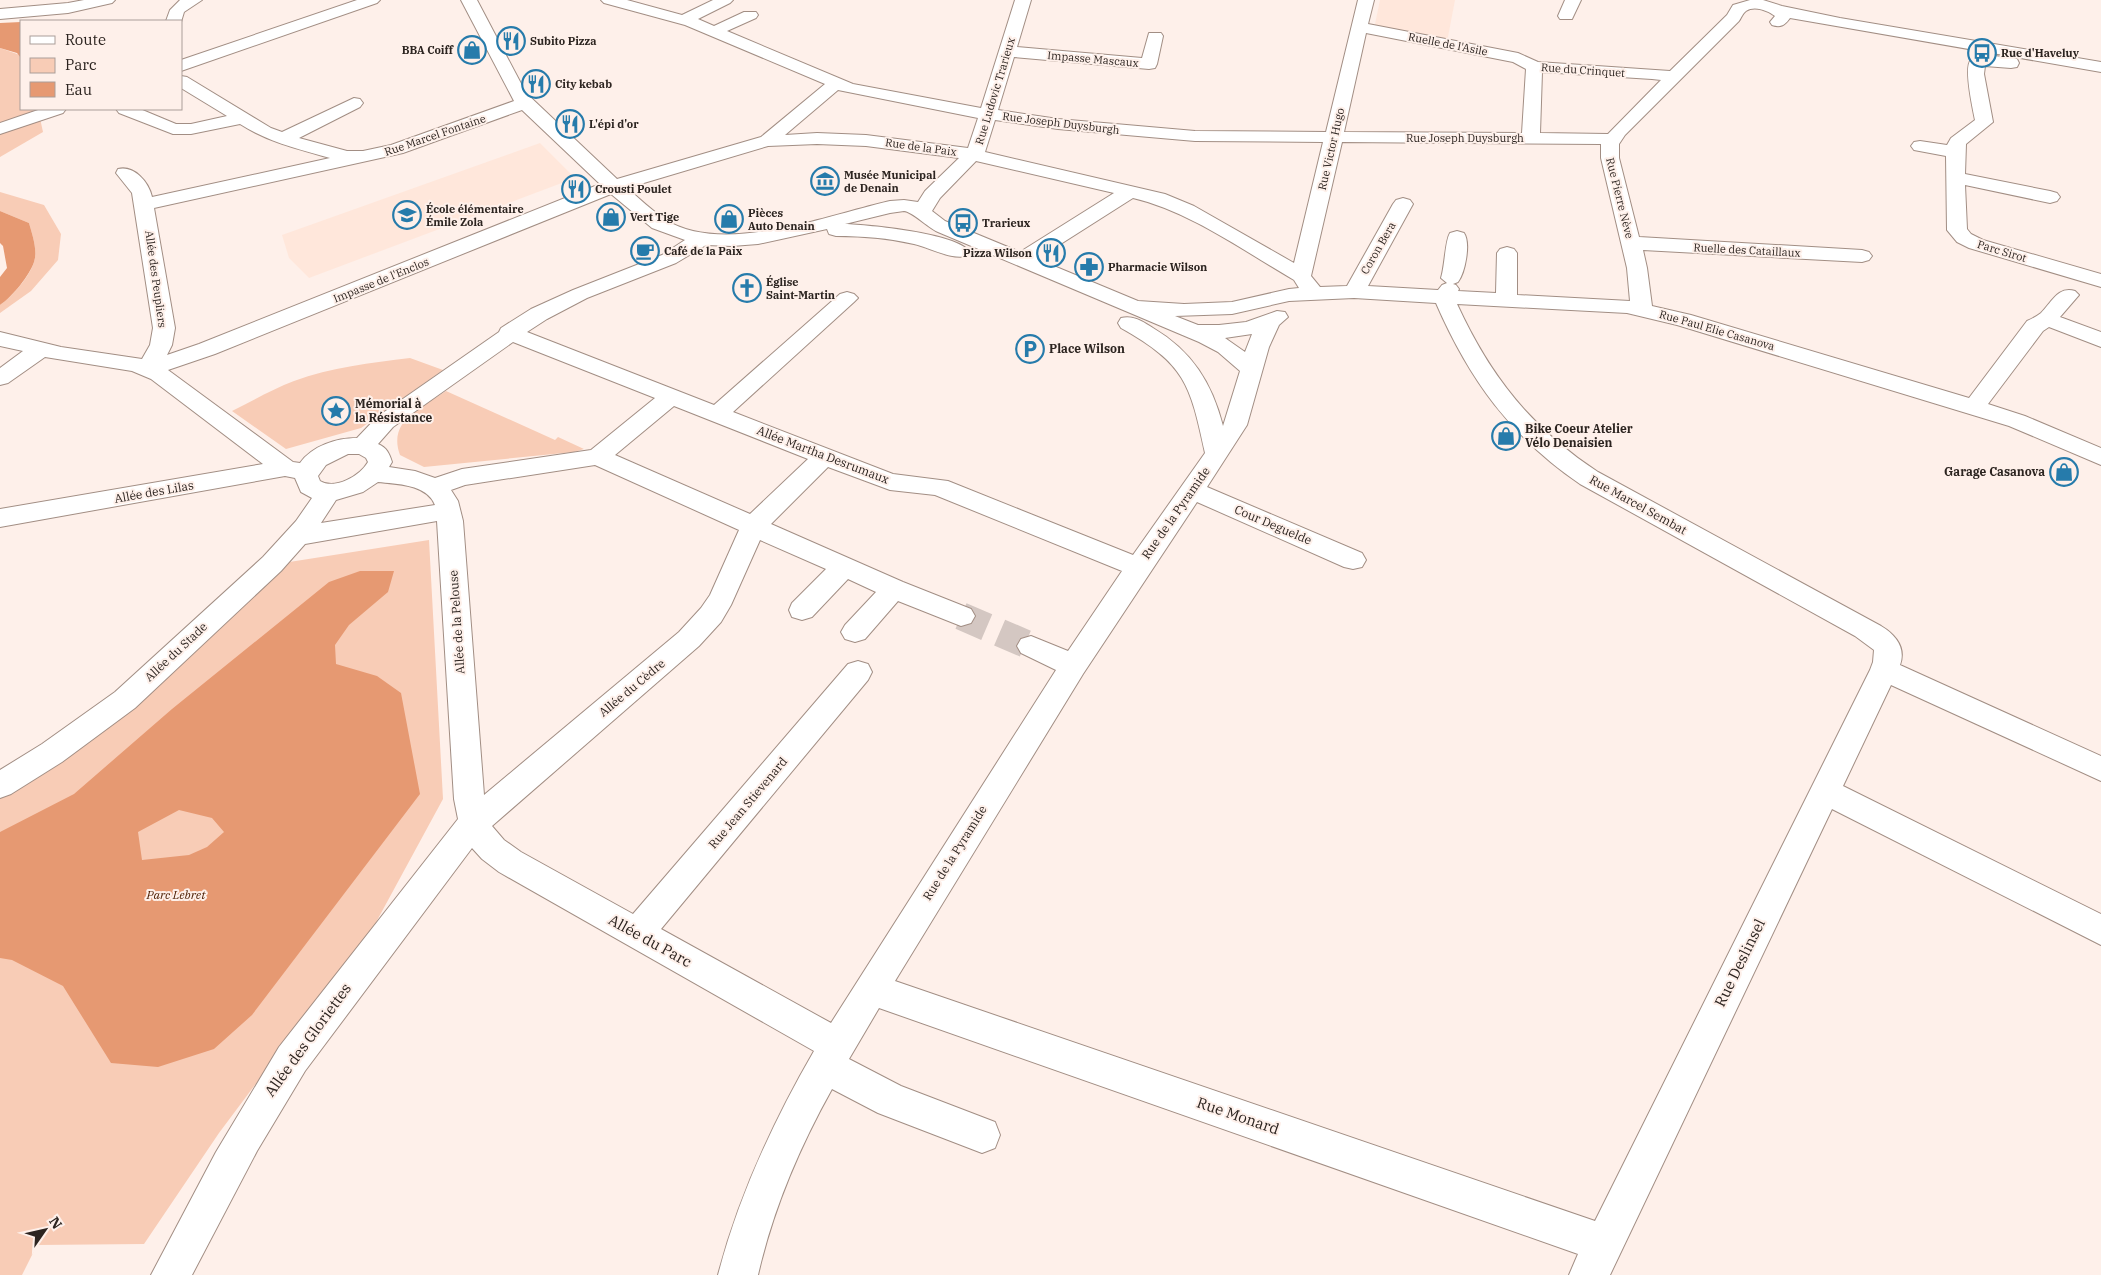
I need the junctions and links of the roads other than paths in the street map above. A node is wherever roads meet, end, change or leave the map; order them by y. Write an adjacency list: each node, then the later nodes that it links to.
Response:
1 (107, 0): 12 (street)
2 (194, 0): 17 (street)
3 (372, 0): 22 (street)
4 (469, 0): 30 (street)
5 (609, 0): 10 (street, Rue Joseph Duysburgh)
6 (725, 0): 16 (street)
7 (1023, 0): 21 (street, Rue Ludovic Trarieux)
8 (1366, 0): 18 (street, Rue Victor Hugo)
9 (1573, 0): 15 (street)
10 (643, 3): 16 (street, Rue Joseph Duysburgh)
11 (1760, 3): 14 (street)
12 (0, 14)
13 (750, 15): 19 (street)
14 (1753, 15): 24 (street); 25 (street, Rue Pierre Nève)
15 (1566, 16)
16 (684, 19): 19 (street, Rue Joseph Duysburgh)
17 (174, 20)
18 (1359, 27): 23 (street, Ruelle de l'Asile); 36 (street, Rue Victor Hugo)
19 (715, 31): 28 (street, Rue Joseph Duysburgh)
20 (1155, 36): 21 (street, Impasse Mascaux)
21 (1007, 51): 33 (street, Rue Ludovic Trarieux)
22 (182, 66)
23 (1534, 66): 25 (street, Rue du Crinquet); 38 (street, Rue du Crinquet)
24 (2101, 67)
25 (1673, 77): 39 (street, Rue Pierre Nève)
26 (2101, 79): 42 (street)
27 (182, 81): 34 (street, Rue Marcel Fontaine)
28 (836, 83): 33 (street, Rue Joseph Duysburgh); 40 (street)
29 (354, 103): 37 (street)
30 (525, 103): 44 (street, Rue Marcel Fontaine); 48 (street)
31 (54, 110): 35 (street)
32 (127, 110): 34 (street)
33 (987, 114): 36 (street, Rue Joseph Duysburgh); 43 (street, Rue Ludovic Trarieux)
34 (241, 118): 37 (street, Rue Marcel Fontaine)
35 (0, 129)
36 (1334, 138): 38 (street, Rue Joseph Duysburgh); 63 (street, Rue Victor Hugo)
37 (283, 139): 44 (street, Rue Marcel Fontaine)
38 (1531, 139): 39 (street, Rue Joseph Duysburgh); 45 (street, Rue Joseph Duysburgh)
39 (1612, 139): 45 (street, Rue Pierre Nève)
40 (767, 141): 43 (street, Rue de la Paix); 48 (street, Rue de la Paix)
41 (1920, 146): 42 (street)
42 (1956, 152): 47 (street, Parc Sirot)
43 (974, 155): 49 (street, Rue de la Paix); 53 (street, Rue Ludovic Trarieux)
44 (363, 157): 51 (street)
45 (1610, 158): 59 (street, Rue Pierre Nève)
46 (125, 173): 51 (street, Allée des Peupliers)
47 (1957, 178): 50 (street); 64 (street, Parc Sirot)
48 (613, 186): 58 (street); 81 (street, Impasse de l'Enclos)
49 (1130, 191): 62 (street); 63 (street, Rue de la Paix)
50 (2050, 197)
51 (144, 204): 81 (street, Allée des Peupliers)
52 (1403, 204): 66 (street, Coron Bera)
53 (927, 208): 54 (street); 56 (street); 62 (street)
54 (881, 210): 55 (street); 56 (street)
55 (784, 233): 56 (street); 58 (street)
56 (890, 234): 73 (street)
57 (1457, 237): 65 (street)
58 (703, 238): 77 (street)
59 (1632, 243): 61 (street, Ruelle des Cataillaux); 72 (street, Rue Pierre Nève)
60 (1507, 253): 70 (street)
61 (1862, 256)
62 (1023, 259): 73 (street)
63 (1301, 276): 67 (street)
64 (2101, 281)
65 (1448, 288): 66 (street, Rue Paul Elie Casanova); 70 (street, Rue Paul Elie Casanova); 110 (street, Rue Marcel Sembat)
66 (1354, 292): 67 (street, Rue Paul Elie Casanova)
67 (1315, 295): 71 (street); 75 (street)
68 (2068, 295): 74 (street)
69 (847, 298): 87 (street)
70 (1506, 300): 72 (street, Rue Paul Elie Casanova)
71 (1232, 308): 73 (street); 76 (street, Rue de la Pyramide)
72 (1642, 310): 86 (street, Rue Paul Elie Casanova)
73 (1133, 315): 76 (street); 83 (street, Rue de la Pyramide)
74 (2047, 319): 79 (street); 86 (street)
75 (1270, 321): 76 (street); 82 (street, Rue de la Pyramide)
76 (1197, 332): 82 (street); 83 (street, Rue de la Pyramide)
77 (509, 333): 85 (street, Allée Martha Desrumaux); 88 (street)
78 (0, 339): 80 (street)
79 (2101, 340)
80 (40, 350): 81 (street); 84 (street)
81 (148, 369): 93 (street)
82 (1251, 369): 89 (street, Rue de la Pyramide)
83 (1190, 370): 89 (street, Rue de la Pyramide)
84 (0, 378)
85 (672, 396): 87 (street, Allée Martha Desrumaux); 91 (street)
86 (1974, 407): 92 (street, Rue Paul Elie Casanova)
87 (717, 414): 90 (street, Allée Martha Desrumaux)
88 (363, 446): 93 (street); 94 (street)
89 (1217, 454): 96 (street, Rue de la Pyramide)
90 (825, 456): 100 (street, Allée du Cèdre); 104 (street, Allée Martha Desrumaux)
91 (598, 457): 95 (street); 100 (street)
92 (2101, 457)
93 (296, 470): 97 (street); 99 (street, Allée des Lilas)
94 (375, 473): 95 (street); 97 (street)
95 (434, 487): 98 (street, Allée de la Pelouse)
96 (1193, 490): 102 (street, Cour Deguelde); 104 (street, Rue de la Pyramide)
97 (329, 492): 101 (street, Allée du Stade)
98 (448, 511): 101 (street); 116 (street, Allée de la Pelouse)
99 (0, 518)
100 (754, 525): 103 (street); 116 (street, Allée du Cèdre)
101 (298, 536): 114 (street, Allée du Stade)
102 (1353, 560)
103 (845, 566): 105 (street); 106 (street)
104 (1138, 567): 111 (street, Rue de la Pyramide)
105 (894, 589): 107 (street); 108 (street)
106 (802, 610)
107 (961, 616)
108 (855, 632)
109 (1031, 646): 111 (street)
110 (1887, 661): 113 (street, Rue Marcel Sembat); 115 (street, Rue Deslinsel)
111 (1074, 666): 119 (street, Rue de la Pyramide)
112 (858, 672): 118 (street, Rue Jean Stievenard)
113 (2101, 769)
114 (0, 785)
115 (1825, 791): 117 (street); 122 (street, Rue Deslinsel)
116 (473, 823): 118 (street, Allée du Parc); 123 (street, Allée des Gloriettes)
117 (2101, 930)
118 (637, 933): 120 (street, Allée du Parc)
119 (871, 989): 120 (street, Rue de la Pyramide); 122 (street, Rue Monard)
120 (832, 1056): 121 (street, Allée du Parc); 124 (street, Rue de la Pyramide)
121 (982, 1135)
122 (1596, 1260)
123 (171, 1275)
124 (738, 1275)

